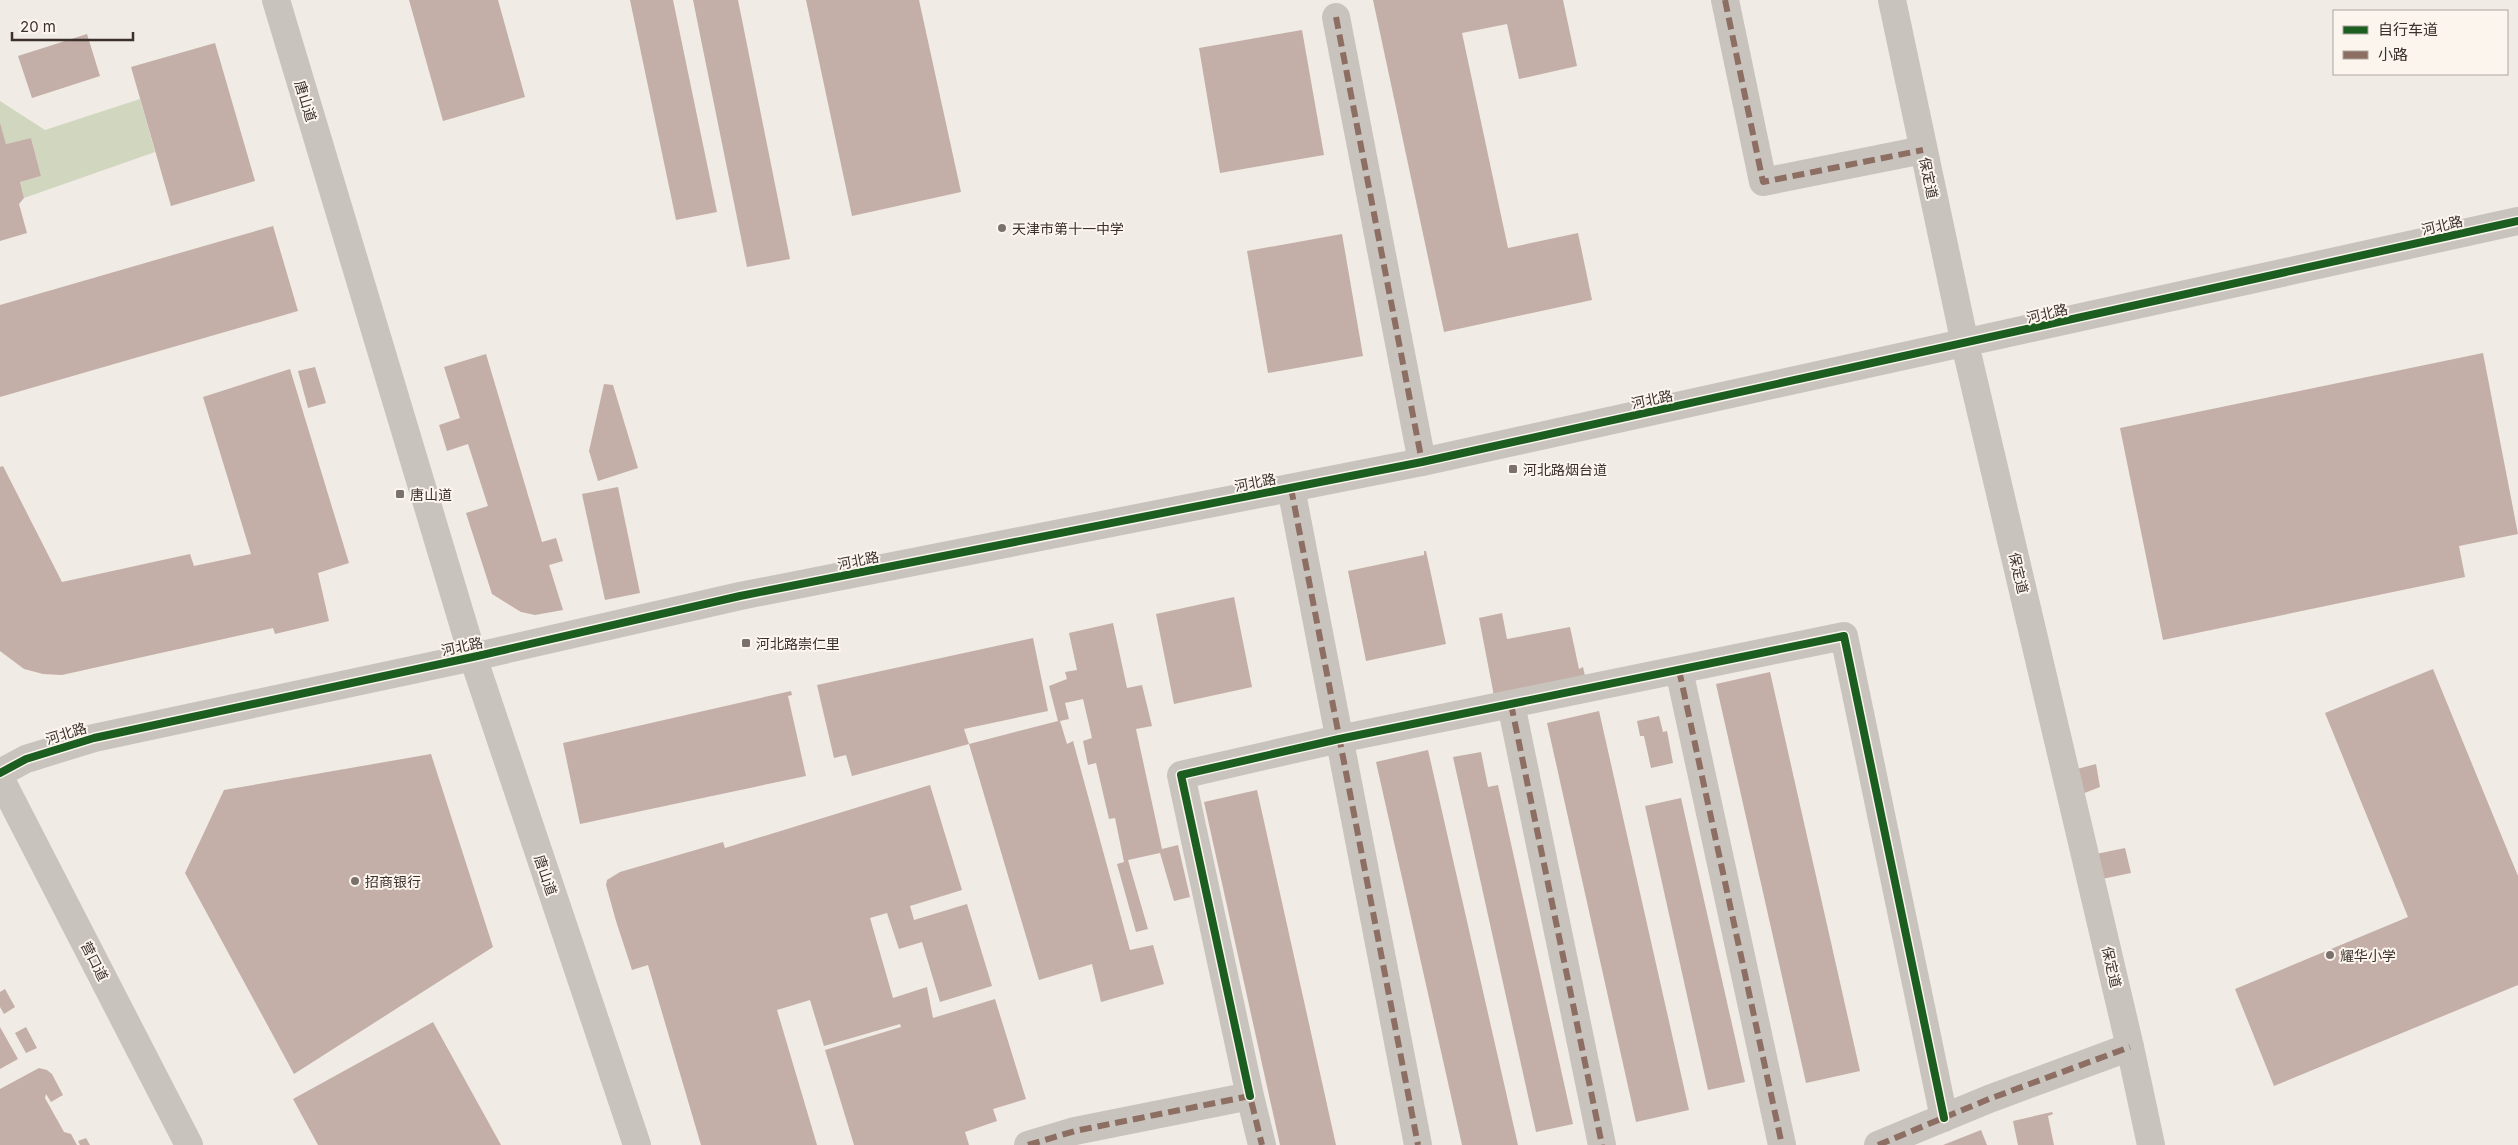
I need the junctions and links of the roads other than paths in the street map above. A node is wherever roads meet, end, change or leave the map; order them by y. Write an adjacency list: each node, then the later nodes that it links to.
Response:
1 (276, 0): 10 (street, 唐山道)
2 (1726, 0): 5 (street)
3 (1892, 0): 5 (street, 保定道)
4 (1336, 17): 8 (street)
5 (1923, 150): 7 (street, 保定道)
6 (2518, 221): 7 (street, 河北路)
7 (1966, 344): 8 (street, 河北路); 16 (street, 保定道)
8 (1422, 462): 9 (street, 河北路)
9 (1291, 488): 10 (street, 河北路); 13 (street)
10 (473, 657): 14 (street, 河北路); 20 (street, 唐山道)
11 (1679, 670): 12 (street); 18 (street); 25 (street)
12 (1511, 704): 13 (street); 24 (street)
13 (1339, 739): 17 (street); 23 (street)
14 (0, 773)
15 (0, 778): 19 (street, 营口道)
16 (2130, 1047): 18 (street); 27 (street, 保定道)
17 (1250, 1096): 21 (street); 22 (street)
18 (1944, 1118): 26 (street)
19 (190, 1145)
20 (637, 1145)
21 (1028, 1145)
22 (1262, 1145)
23 (1418, 1145)
24 (1602, 1145)
25 (1782, 1145)
26 (1878, 1145)
27 (2151, 1145)

